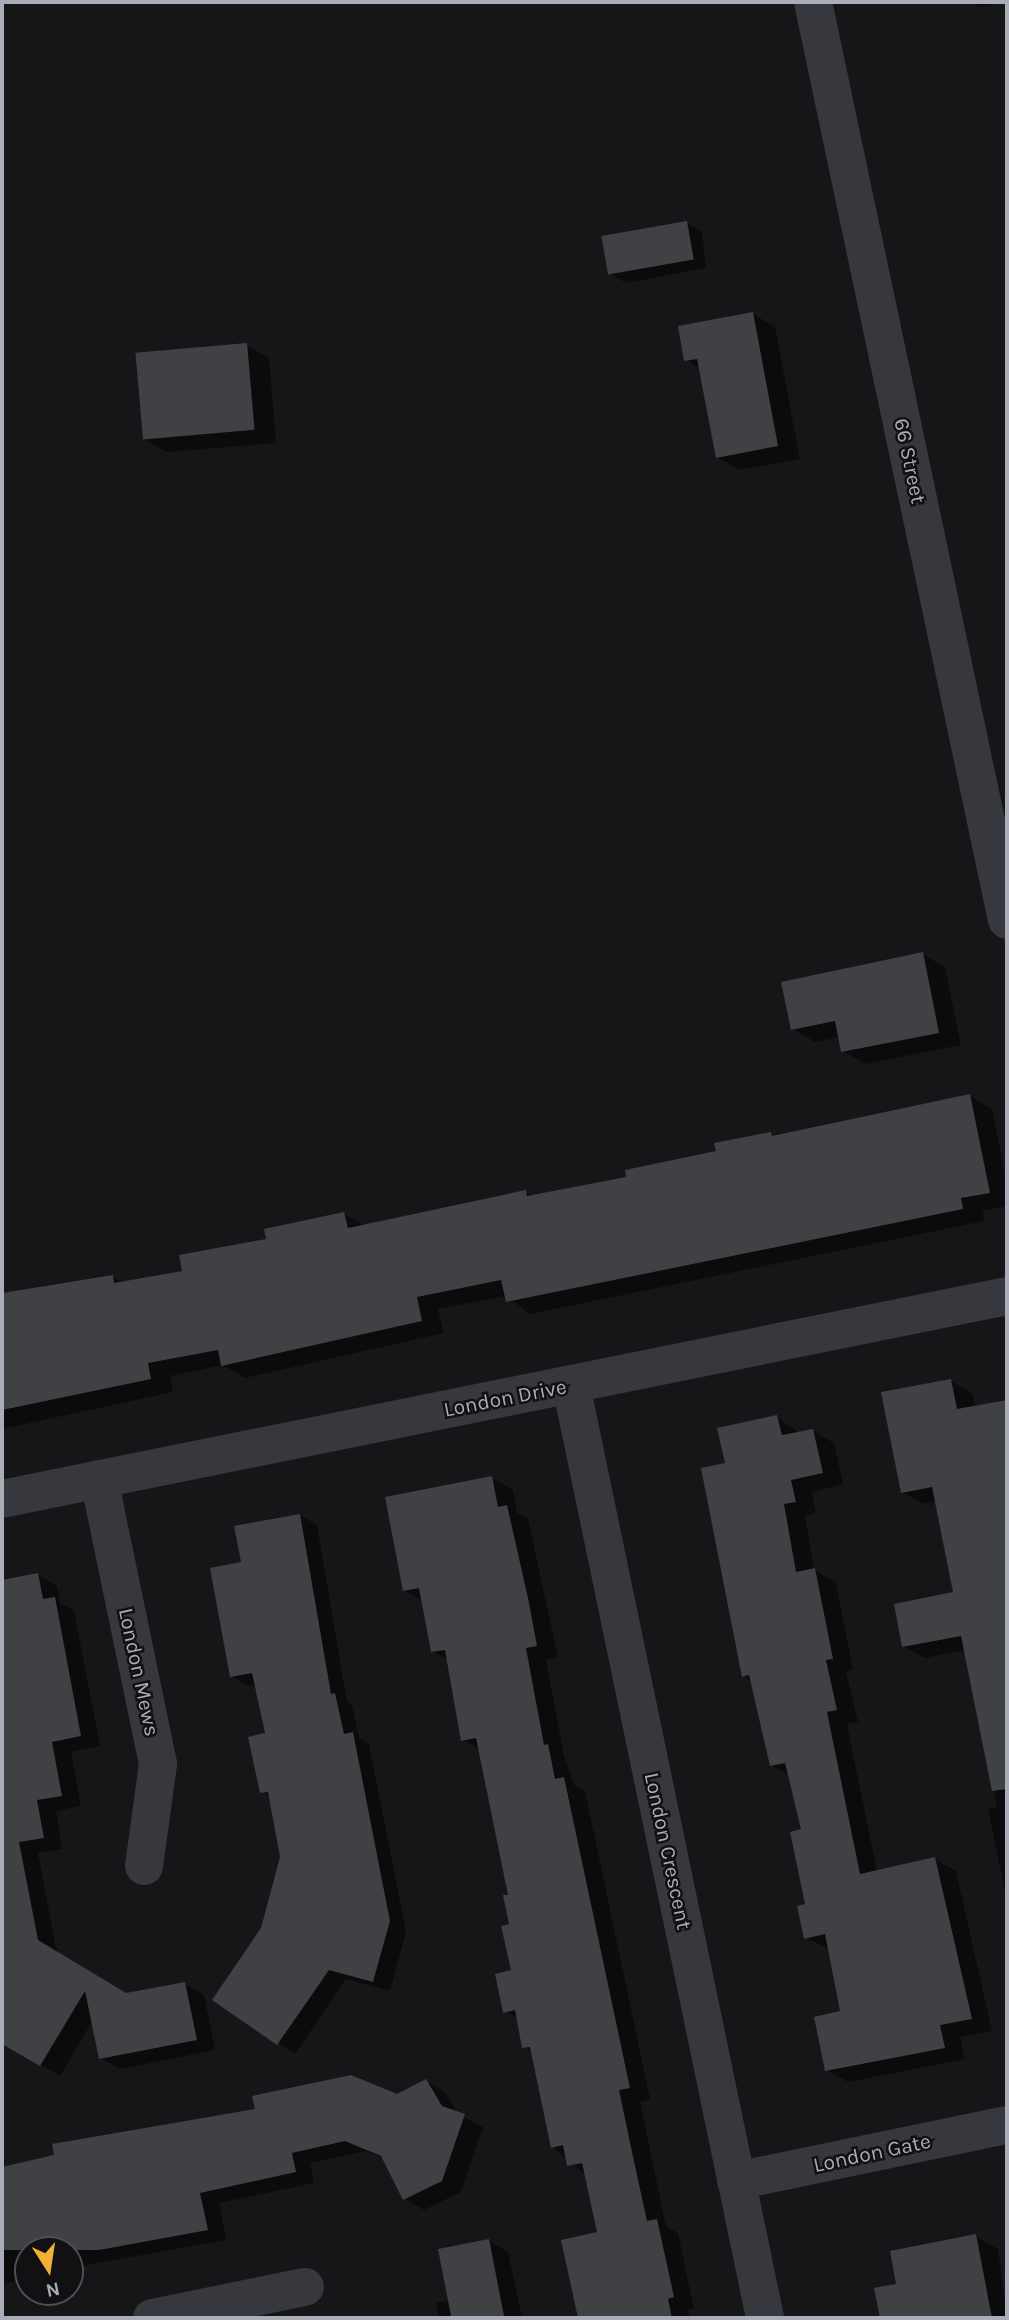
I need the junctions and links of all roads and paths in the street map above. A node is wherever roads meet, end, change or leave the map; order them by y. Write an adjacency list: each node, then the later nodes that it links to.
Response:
1 (813, 2): 2 (street, 66 Street)
2 (1007, 920)
3 (1007, 1296): 4 (street, London Drive)
4 (571, 1385): 5 (street, London Drive); 9 (street, London Crescent)
5 (99, 1479): 6 (street, London Drive); 7 (street, London Mews)
6 (2, 1499)
7 (144, 1866)
8 (1007, 2125): 9 (street, London Gate)
9 (736, 2181): 12 (street, London Crescent)
10 (305, 2287): 11 (street)
11 (152, 2318)
12 (765, 2318)

